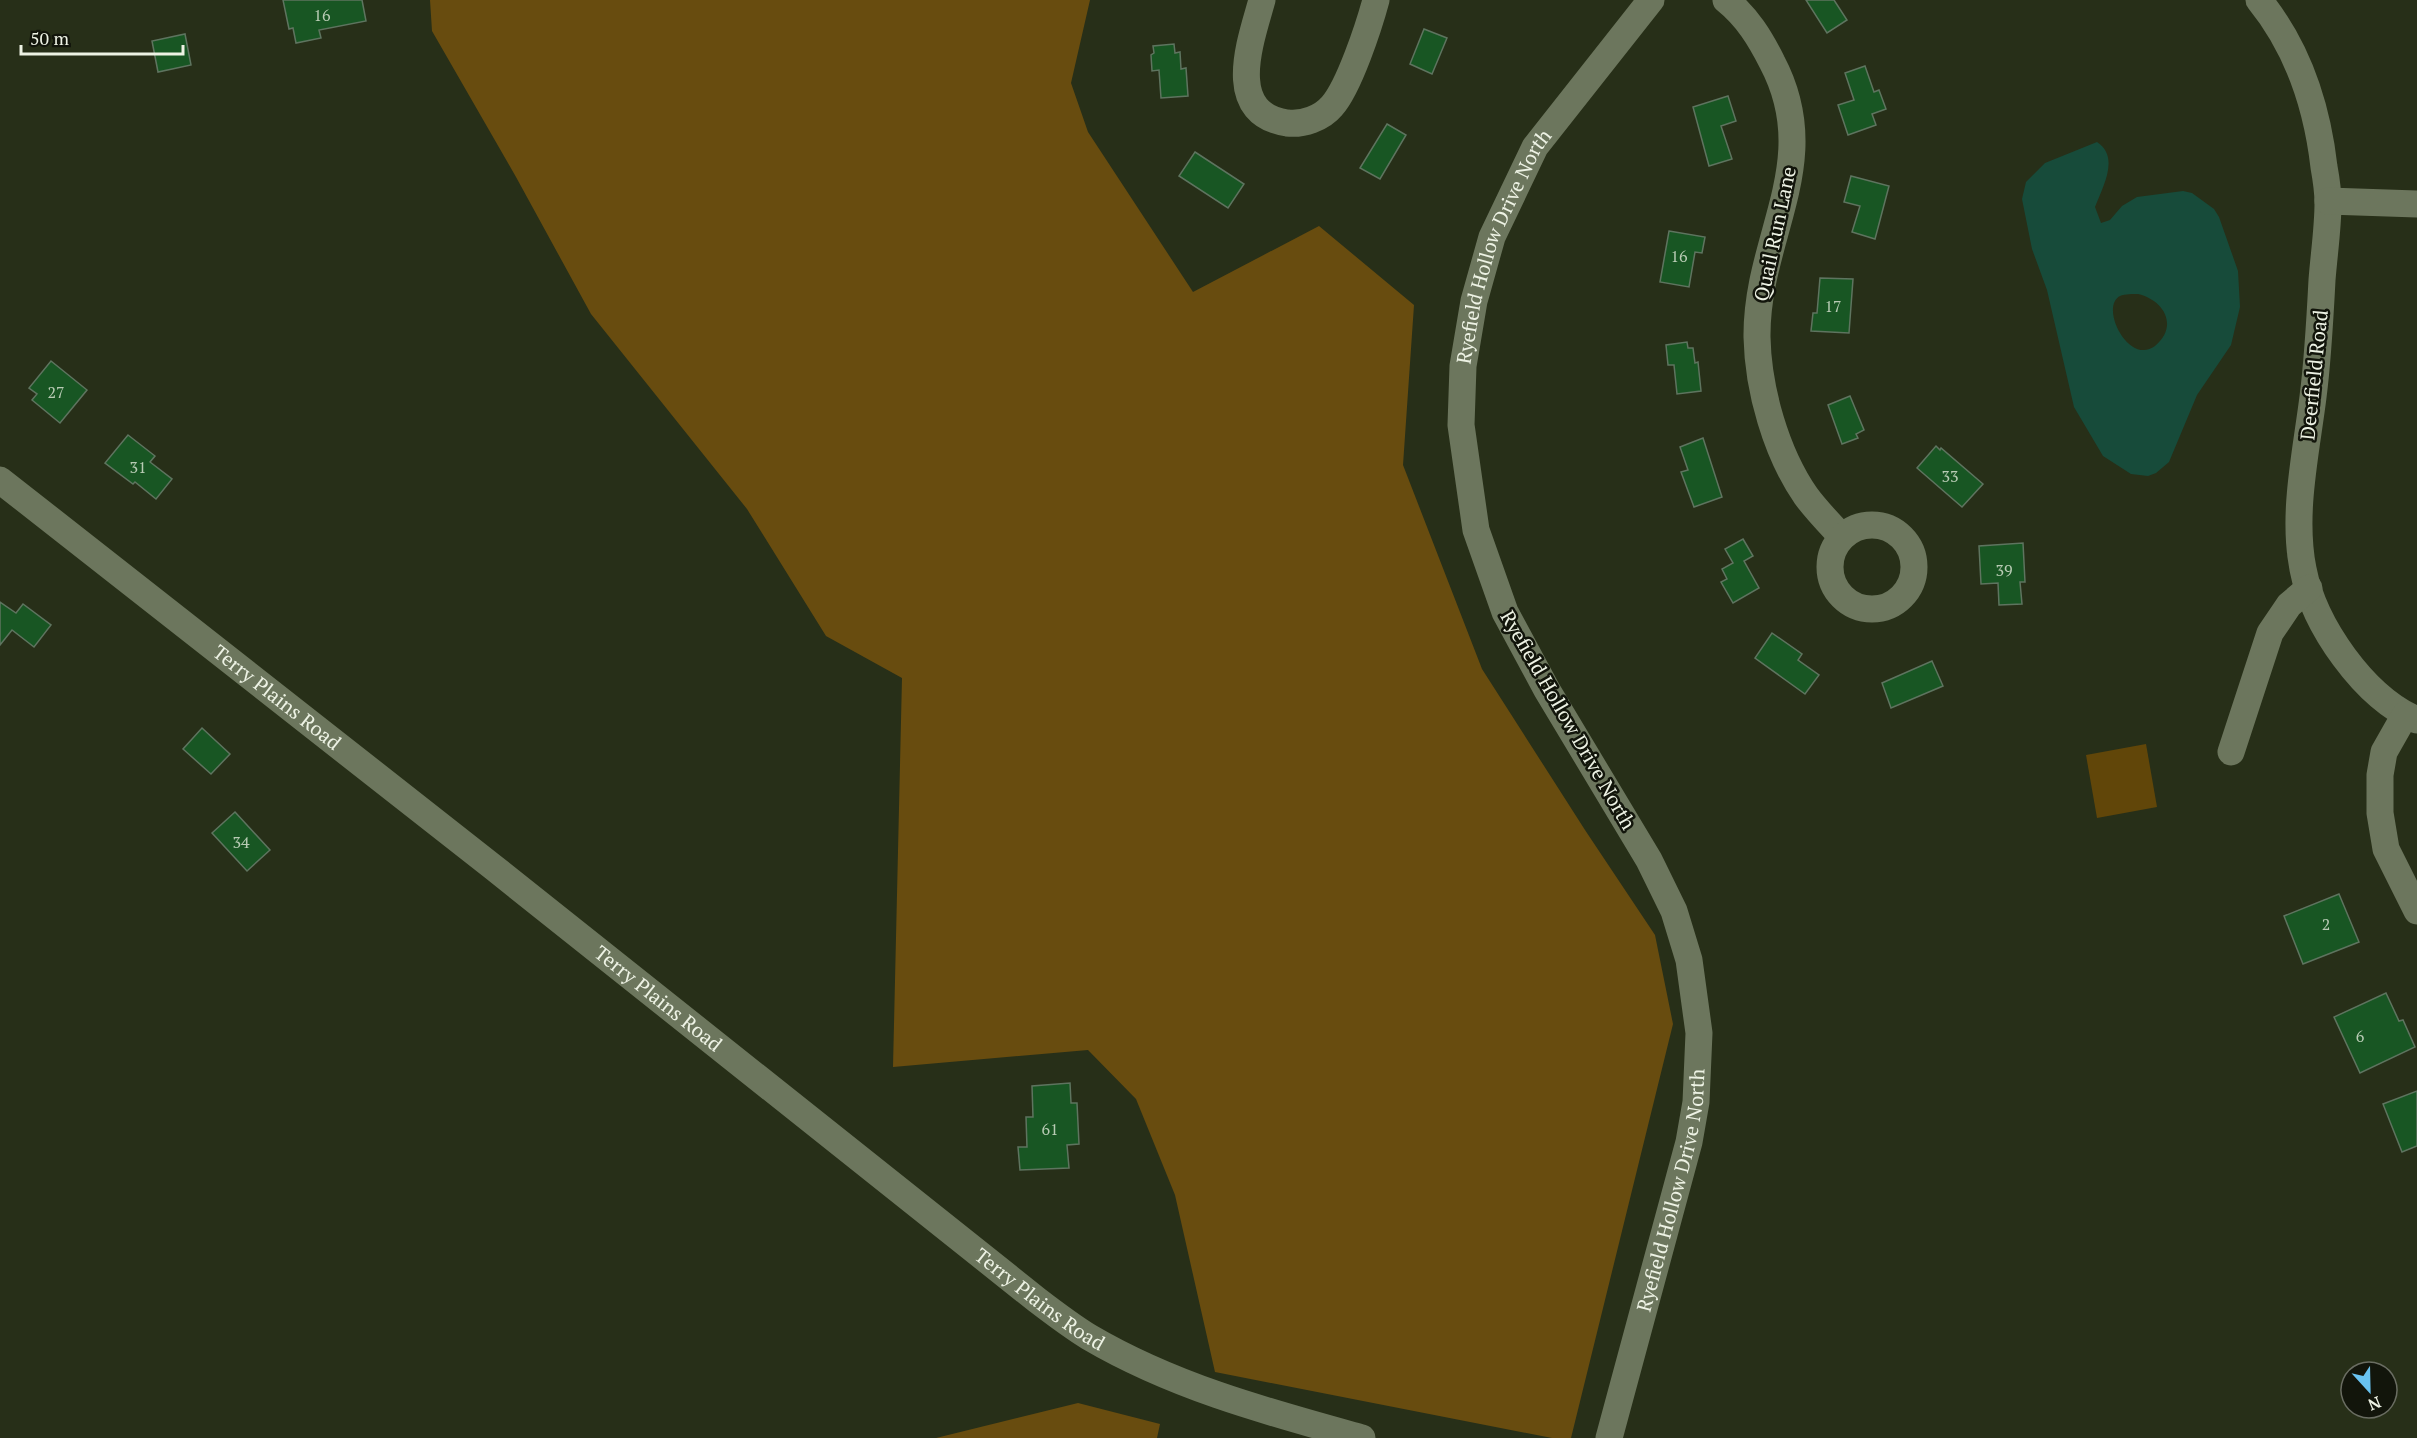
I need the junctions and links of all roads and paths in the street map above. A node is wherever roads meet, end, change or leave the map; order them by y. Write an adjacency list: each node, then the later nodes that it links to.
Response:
1 (1262, 0): 2 (street)
2 (1376, 0)
3 (1651, 0): 15 (street, Ryefield Hollow Drive North)
4 (1726, 0): 9 (street, Quail Run Lane)
5 (2259, 0): 6 (street, Deerfield Road)
6 (2328, 201): 7 (street); 10 (street, Deerfield Road)
7 (2417, 204)
8 (0, 480): 14 (street, Terry Plains Road)
9 (1842, 537)
10 (2309, 588): 11 (street, Deerfield Road); 12 (street)
11 (2411, 718): 13 (street)
12 (2231, 752)
13 (2417, 911)
14 (1362, 1438)
15 (1609, 1438)

